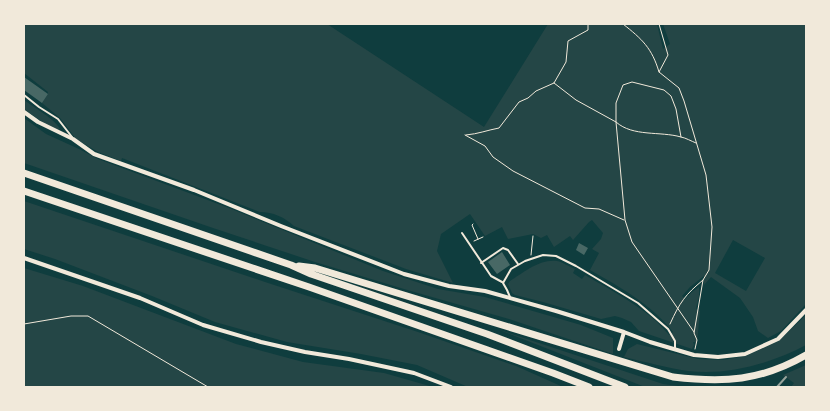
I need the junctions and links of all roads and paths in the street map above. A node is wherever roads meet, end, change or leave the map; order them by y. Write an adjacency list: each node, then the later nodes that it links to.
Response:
1 (588, 24): 5 (path)
2 (623, 24): 4 (path)
3 (659, 24): 4 (path)
4 (660, 72): 11 (path)
5 (554, 82): 8 (path); 14 (path)
6 (24, 95): 10 (lane)
7 (24, 112): 10 (street)
8 (616, 122): 9 (path); 9 (path); 14 (path)
9 (681, 137): 11 (path)
10 (73, 139): 28 (street)
11 (697, 143): 26 (path)
12 (24, 173): 25 (highway)
13 (24, 191): 41 (highway)
14 (625, 220): 29 (path)
15 (474, 224): 19 (path)
16 (462, 233): 20 (lane)
17 (533, 236): 22 (path)
18 (483, 237): 19 (path)
19 (478, 240): 20 (path)
20 (469, 244): 23 (lane)
21 (24, 258): 40 (street)
22 (532, 258): 24 (lane); 32 (lane)
23 (481, 263): 24 (lane); 27 (lane)
24 (518, 264): 27 (lane)
25 (291, 265): 38 (highway); 42 (highway)
26 (703, 280): 29 (path); 34 (path)
27 (503, 283): 28 (lane)
28 (510, 298): 33 (street)
29 (677, 307): 32 (path); 34 (path)
30 (806, 310): 37 (street)
31 (24, 324): 39 (path)
32 (668, 329): 36 (lane)
33 (624, 332): 35 (street); 36 (street)
34 (694, 333): 37 (path)
35 (619, 349)
36 (675, 350): 37 (street)
37 (694, 355)
38 (806, 355)
39 (208, 387)
40 (451, 387)
41 (589, 387)
42 (625, 387)

